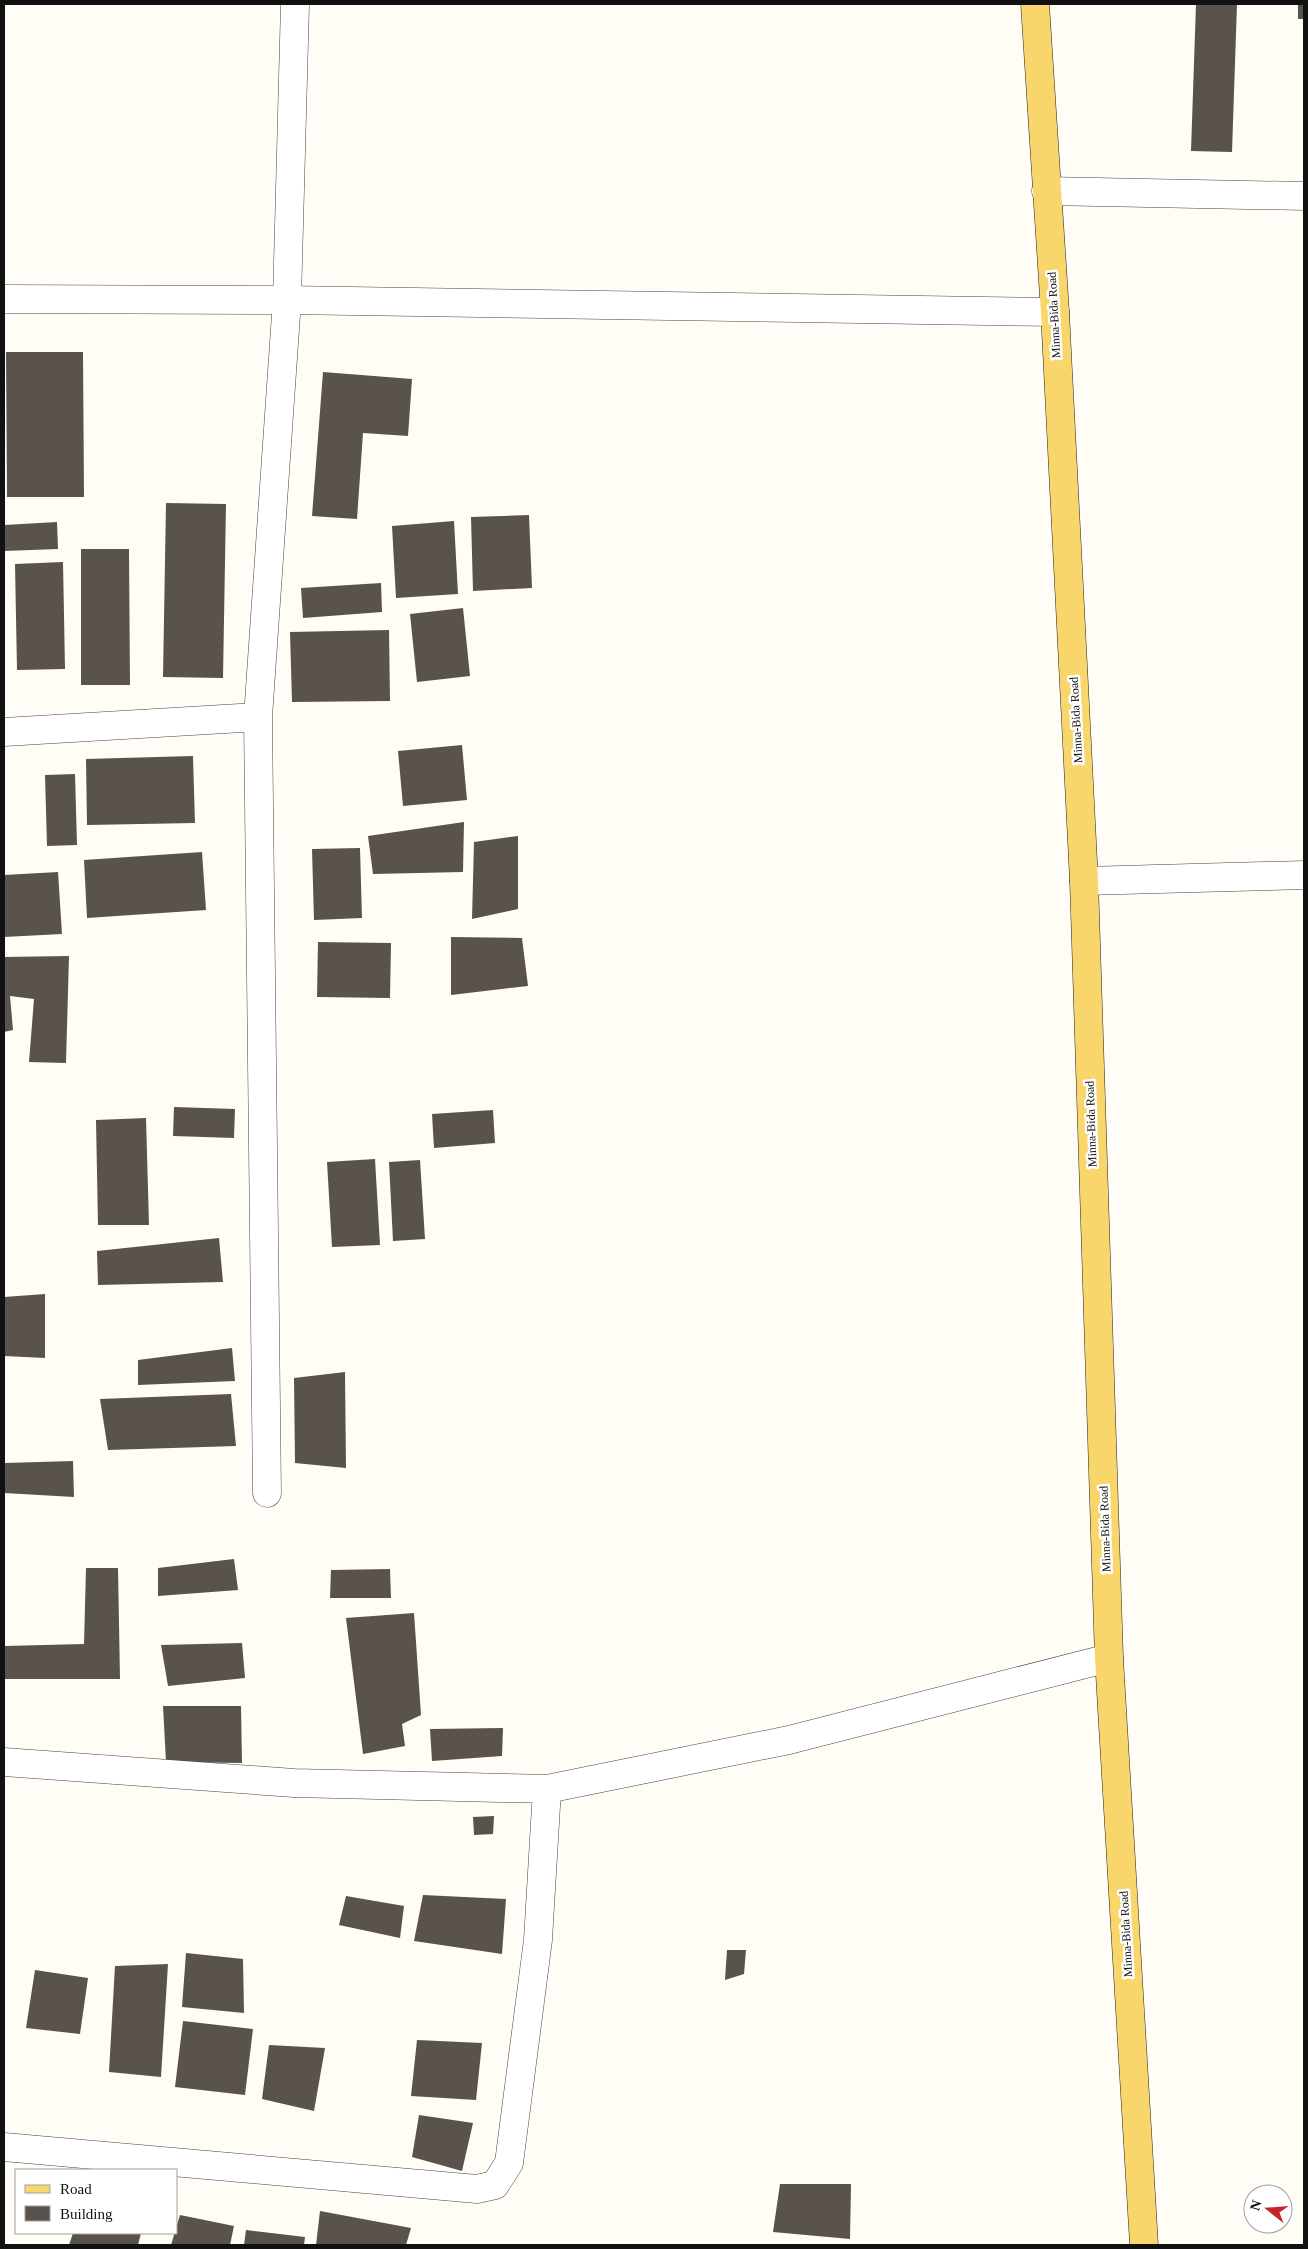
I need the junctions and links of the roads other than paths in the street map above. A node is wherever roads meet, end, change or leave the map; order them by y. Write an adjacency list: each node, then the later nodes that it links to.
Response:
1 (295, 4): 6 (street)
2 (1035, 4): 3 (main road, Minna-Bida Road)
3 (1046, 191): 4 (street); 7 (main road, Minna-Bida Road)
4 (1304, 196)
5 (4, 300): 6 (street)
6 (287, 300): 7 (street); 8 (street)
7 (1055, 312): 11 (main road, Minna-Bida Road)
8 (258, 717): 9 (street); 12 (street)
9 (4, 732)
10 (1304, 875): 11 (street)
11 (1084, 881): 13 (main road, Minna-Bida Road)
12 (267, 1493)
13 (1109, 1658): 15 (street); 17 (main road, Minna-Bida Road)
14 (4, 1762): 15 (street)
15 (546, 1789): 16 (street)
16 (4, 2147)
17 (1144, 2245)

